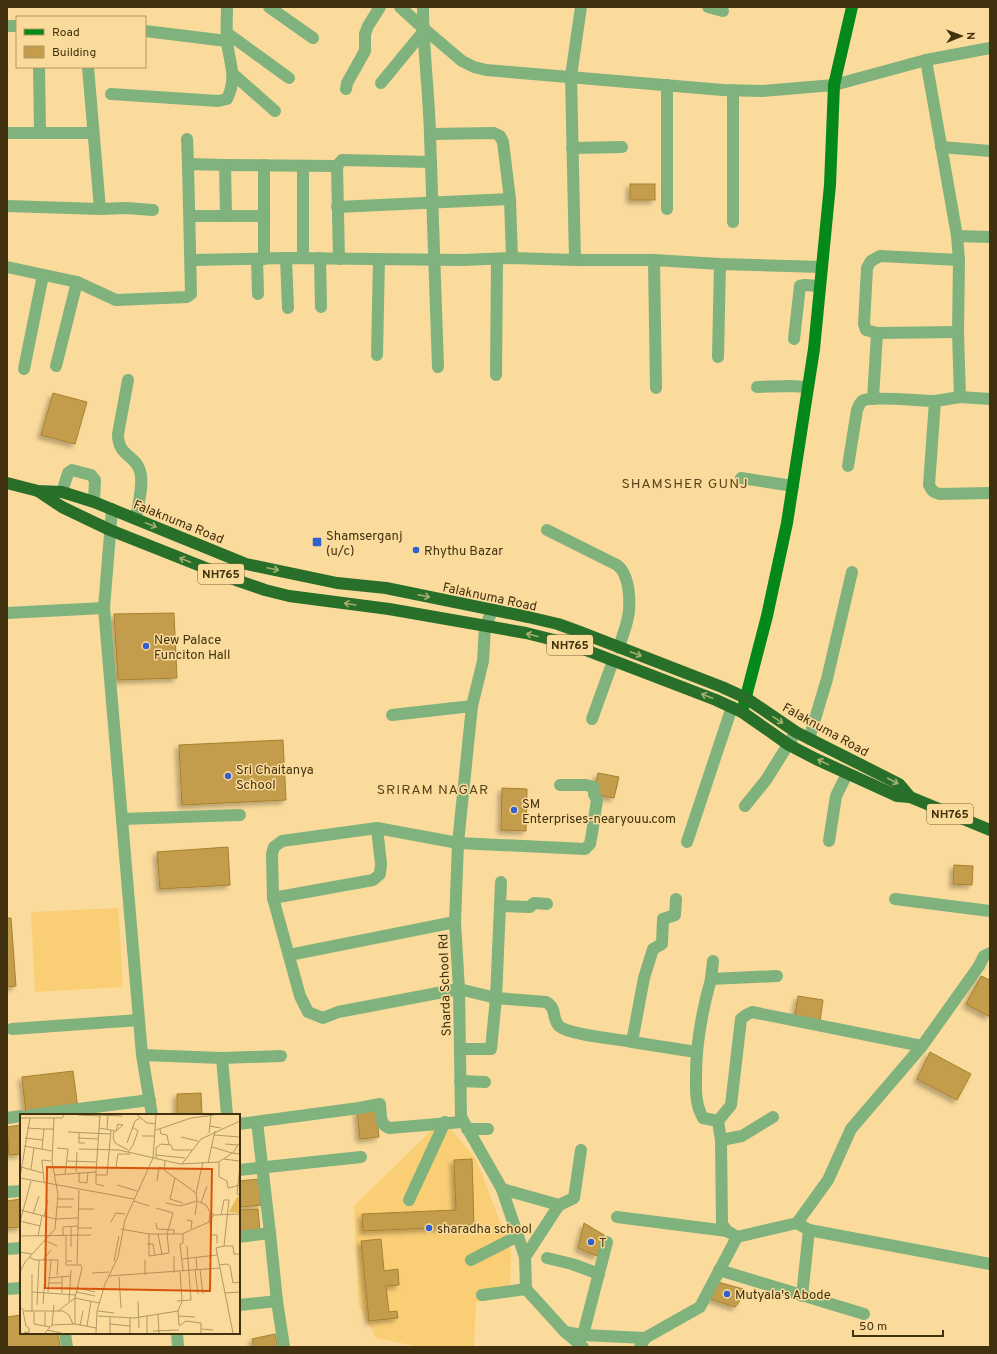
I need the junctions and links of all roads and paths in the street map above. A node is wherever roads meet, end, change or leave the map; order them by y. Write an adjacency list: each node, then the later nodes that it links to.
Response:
1 (227, 7): 12 (street)
2 (269, 7): 13 (street)
3 (380, 7): 24 (street)
4 (400, 7): 10 (street)
5 (423, 7): 10 (street)
6 (581, 7): 19 (street)
7 (708, 7): 9 (street)
8 (852, 7): 23 (main road)
9 (723, 11)
10 (423, 30): 19 (street); 21 (street); 31 (street)
11 (146, 32): 12 (street)
12 (227, 37): 18 (street); 20 (street)
13 (313, 38)
14 (990, 48): 15 (street)
15 (926, 60): 23 (street); 33 (street)
16 (39, 68): 28 (street)
17 (88, 68): 30 (street)
18 (234, 74): 26 (street); 27 (street)
19 (571, 76): 22 (street); 34 (street)
20 (289, 78)
21 (382, 83)
22 (667, 85): 25 (street); 48 (street)
23 (834, 85): 25 (street); 71 (main road)
24 (346, 89)
25 (733, 90): 53 (street)
26 (111, 94)
27 (274, 111)
28 (40, 132): 29 (street); 30 (street)
29 (7, 133)
30 (93, 133): 47 (street)
31 (430, 134): 37 (street); 43 (street)
32 (187, 139): 38 (street)
33 (941, 146): 36 (street); 54 (street)
34 (572, 148): 35 (street); 66 (street)
35 (622, 148)
36 (990, 151)
37 (431, 162): 42 (street); 44 (street)
38 (188, 164): 39 (street); 51 (street)
39 (225, 165): 40 (street); 50 (street)
40 (264, 165): 41 (street); 52 (street)
41 (303, 166): 42 (street); 57 (street)
42 (336, 166): 46 (street)
43 (510, 199): 44 (street); 59 (street)
44 (434, 203): 46 (street); 65 (street)
45 (7, 206): 47 (street)
46 (337, 207): 61 (street)
47 (100, 209): 49 (street)
48 (667, 209)
49 (153, 210)
50 (226, 215): 51 (street); 52 (street)
51 (190, 216): 64 (street)
52 (264, 216): 60 (street)
53 (733, 222)
54 (957, 236): 55 (street); 68 (street)
55 (990, 237)
56 (286, 258): 57 (street); 60 (street); 77 (street)
57 (303, 258): 58 (street)
58 (320, 258): 61 (street); 76 (street)
59 (512, 258): 63 (street); 66 (street)
60 (261, 259): 64 (street); 75 (street)
61 (339, 259): 62 (street)
62 (379, 259): 65 (street); 81 (street)
63 (497, 259): 65 (street); 86 (street)
64 (192, 260): 73 (street)
65 (435, 260): 84 (street)
66 (575, 260): 67 (street)
67 (654, 260): 69 (street); 90 (street)
68 (959, 260): 78 (street); 79 (street)
69 (720, 264): 71 (street); 82 (street)
70 (7, 267): 72 (street)
71 (822, 267): 74 (main road)
72 (44, 275): 73 (street); 85 (street)
73 (77, 282): 83 (street)
74 (820, 286): 80 (street); 89 (main road)
75 (258, 294)
76 (321, 307)
77 (288, 308)
78 (958, 332): 79 (street); 91 (street)
79 (876, 333): 92 (street)
80 (794, 339)
81 (377, 355)
82 (718, 357)
83 (56, 366)
84 (438, 366)
85 (24, 369)
86 (496, 375)
87 (128, 380): 104 (street)
88 (757, 387): 89 (street)
89 (808, 387): 98 (main road)
90 (656, 388)
91 (960, 397): 93 (street); 94 (street)
92 (873, 399): 94 (street); 95 (street)
93 (990, 399)
94 (935, 401): 101 (street)
95 (848, 466)
96 (741, 478): 98 (street)
97 (7, 482): 99 (highway, Falaknuma Road / NH765)
98 (793, 486): 114 (main road)
99 (38, 491): 100 (highway, Falaknuma Road / NH765); 105 (highway, Falaknuma Road / NH765)
100 (62, 492): 102 (highway, Falaknuma Road / NH765); 102 (street)
101 (990, 493)
102 (94, 502): 103 (highway, Falaknuma Road / NH765)
103 (112, 509): 104 (highway, Falaknuma Road / NH765); 105 (street)
104 (136, 519): 109 (highway, Falaknuma Road / NH765, one-way to 109)
105 (110, 530): 108 (street); 111 (highway, Falaknuma Road / NH765, one-way to 105)
106 (547, 530): 112 (street)
107 (852, 572): 120 (street)
108 (104, 608): 110 (street); 127 (street)
109 (492, 611): 111 (street, Sharda School Rd); 112 (highway, Falaknuma Road / NH765)
110 (7, 613)
111 (485, 627): 113 (highway, Falaknuma Road / NH765, one-way to 111); 115 (street, Sharda School Rd)
112 (619, 648): 114 (highway, Falaknuma Road / NH765, one-way to 114)
113 (613, 661): 116 (highway, Falaknuma Road / NH765, one-way to 113); 118 (street)
114 (746, 698): 116 (main road); 119 (highway, Falaknuma Road / NH765, one-way to 119)
115 (472, 706): 117 (street); 132 (street, Sharda School Rd)
116 (737, 710): 121 (highway, Falaknuma Road / NH765); 131 (street)
117 (392, 715)
118 (592, 719)
119 (796, 732): 120 (highway, Falaknuma Road / NH765); 121 (street)
120 (809, 739): 124 (highway, Falaknuma Road / NH765, one-way to 124)
121 (789, 745): 122 (highway, Falaknuma Road / NH765, one-way to 121); 125 (street)
122 (847, 774): 124 (highway, Falaknuma Road / NH765); 130 (street)
123 (560, 785): 132 (street)
124 (910, 797): 129 (highway, Falaknuma Road / NH765)
125 (745, 806)
126 (240, 815): 127 (street)
127 (122, 819): 148 (street)
128 (377, 828): 132 (street); 134 (street); 134 (street)
129 (990, 830)
130 (829, 841)
131 (687, 842)
132 (458, 843): 140 (street, Sharda School Rd)
133 (500, 882): 138 (street)
134 (274, 898): 142 (street)
135 (676, 899): 150 (street)
136 (895, 899): 139 (street)
137 (547, 904): 138 (street)
138 (500, 906): 147 (street)
139 (990, 911)
140 (455, 922): 142 (street); 146 (street, Sharda School Rd)
141 (990, 953): 151 (street)
142 (289, 955): 146 (street)
143 (713, 961): 145 (street)
144 (777, 976): 145 (street)
145 (711, 979): 153 (street)
146 (459, 989): 147 (street); 152 (street, Sharda School Rd)
147 (496, 998): 150 (street); 152 (street)
148 (138, 1020): 149 (street); 154 (street)
149 (12, 1029)
150 (632, 1042): 153 (street)
151 (922, 1046): 166 (street); 183 (street)
152 (460, 1049): 157 (street, Sharda School Rd)
153 (696, 1052): 166 (street)
154 (142, 1056): 156 (street); 159 (street)
155 (281, 1056): 156 (street)
156 (222, 1058): 162 (street)
157 (460, 1081): 158 (street); 170 (street, Sharda School Rd)
158 (485, 1082)
159 (150, 1100): 160 (street); 161 (street)
160 (39, 1114)
161 (152, 1114)
162 (227, 1114)
163 (20, 1116): 165 (street)
164 (773, 1117): 172 (street)
165 (7, 1118)
166 (718, 1121): 172 (street)
167 (257, 1122): 168 (street); 169 (street); 175 (street)
168 (445, 1122): 170 (street); 180 (street)
169 (240, 1124)
170 (465, 1125): 171 (street); 177 (street, Sharda School Rd)
171 (488, 1129)
172 (721, 1140): 186 (street)
173 (581, 1150): 181 (street)
174 (361, 1157): 175 (street)
175 (262, 1168): 176 (street); 185 (street)
176 (240, 1170)
177 (502, 1189): 181 (street); 187 (street, Sharda School Rd)
178 (20, 1191): 179 (street)
179 (7, 1192)
180 (409, 1200)
181 (559, 1205): 192 (street)
182 (617, 1217): 186 (street)
183 (797, 1223): 184 (street); 186 (street)
184 (809, 1230): 195 (street); 202 (street)
185 (270, 1233): 188 (street); 203 (street)
186 (732, 1234): 196 (street)
187 (518, 1236): 192 (street, Sharda School Rd); 194 (street)
188 (240, 1237)
189 (607, 1242): 197 (street)
190 (20, 1248): 191 (street)
191 (7, 1249)
192 (525, 1256): 200 (street, Sharda School Rd)
193 (547, 1258): 197 (street)
194 (471, 1260)
195 (990, 1264)
196 (719, 1270): 202 (street); 209 (street)
197 (599, 1274): 208 (street)
198 (20, 1288): 199 (street)
199 (7, 1289)
200 (526, 1289): 201 (street); 208 (street)
201 (482, 1295)
202 (802, 1296): 205 (street)
203 (277, 1301): 204 (street); 212 (street)
204 (240, 1305)
205 (864, 1314)
206 (65, 1334): 210 (street)
207 (177, 1334): 211 (street)
208 (578, 1343): 209 (street)
209 (642, 1343)
210 (67, 1347)
211 (178, 1347)
212 (284, 1347)

